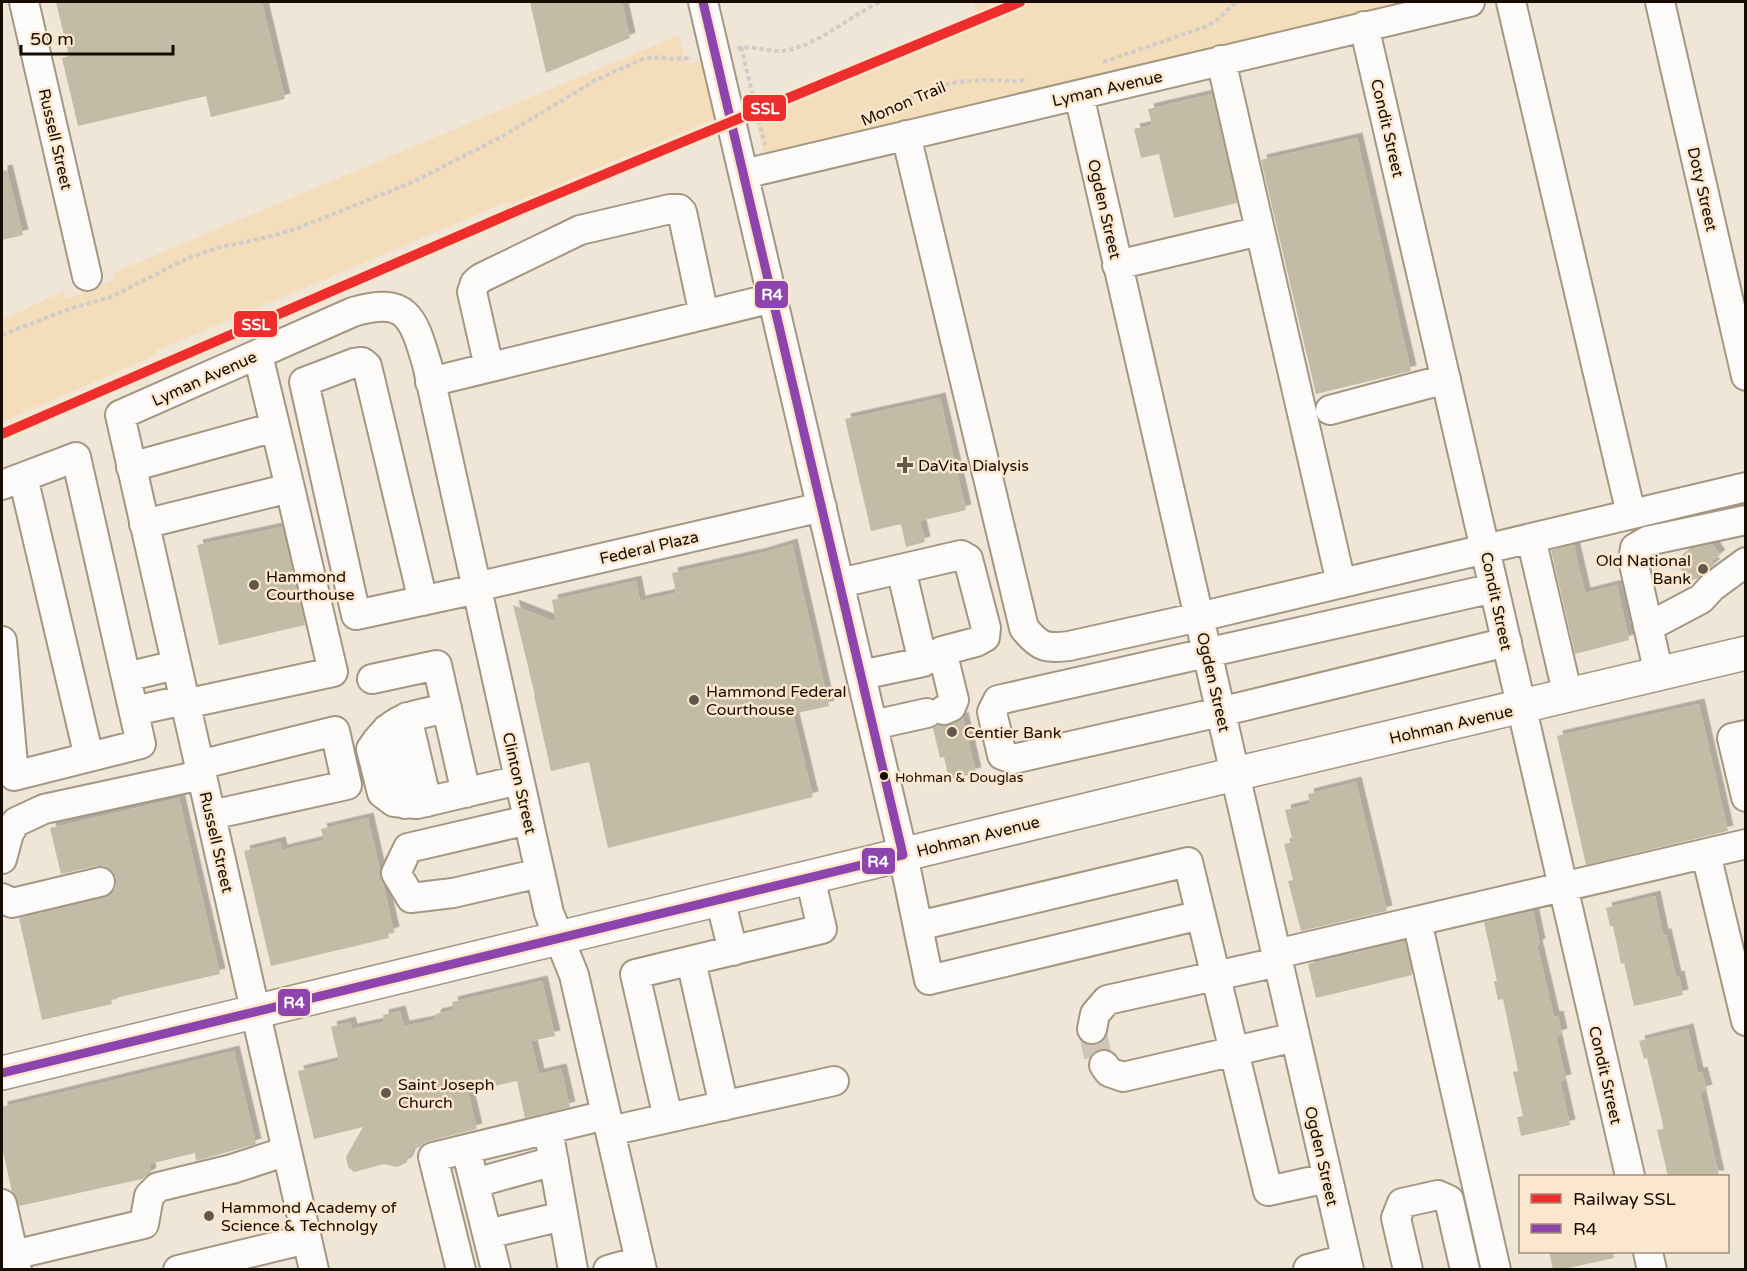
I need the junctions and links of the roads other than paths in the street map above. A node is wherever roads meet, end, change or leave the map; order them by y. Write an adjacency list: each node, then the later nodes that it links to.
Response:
1 (24, 2): 13 (street, Russell Street)
2 (703, 2): 10 (street)
3 (1470, 2): 6 (street, Lyman Avenue)
4 (1511, 2): 30 (street)
5 (1659, 2): 19 (street, Doty Street)
6 (1364, 26): 7 (street, Lyman Avenue); 20 (street, Condit Street)
7 (1221, 60): 8 (street, Lyman Avenue); 11 (street)
8 (1078, 95): 9 (street, Lyman Avenue); 12 (street, Ogden Street)
9 (906, 135): 10 (street, Lyman Avenue); 42 (street)
10 (744, 174): 14 (street)
11 (1260, 231): 12 (street); 38 (street)
12 (1118, 265): 42 (street, Ogden Street)
13 (87, 276)
14 (773, 298): 16 (street); 29 (street)
15 (389, 307): 17 (street, Lyman Avenue); 21 (street, Clinton Street)
16 (705, 315): 18 (street); 18 (street)
17 (258, 355): 23 (street, Lyman Avenue); 24 (street)
18 (489, 367): 21 (street)
19 (1746, 376)
20 (1446, 379): 22 (street); 34 (street, Condit Street)
21 (430, 382): 39 (street, Clinton Street)
22 (1330, 410)
23 (120, 416): 25 (street, Russell Street)
24 (275, 427): 25 (street); 28 (street)
25 (131, 467): 32 (street, Russell Street)
26 (12, 481): 52 (street); 63 (street)
27 (1746, 487): 30 (street)
28 (290, 488): 32 (street); 55 (street)
29 (822, 507): 37 (street); 39 (street, Federal Plaza)
30 (1631, 514): 33 (street)
31 (1746, 520): 43 (street)
32 (144, 524): 49 (street, Russell Street)
33 (1531, 538): 34 (street); 54 (street)
34 (1486, 549): 38 (street); 40 (street, Condit Street)
35 (1746, 562): 43 (street)
36 (901, 569): 37 (street); 48 (street); 48 (street)
37 (840, 583): 51 (street)
38 (1341, 583): 42 (street)
39 (477, 588): 41 (street, Federal Plaza); 67 (street, Clinton Street)
40 (1494, 588): 45 (street, Condit Street); 46 (street)
41 (423, 601): 41 (street, Federal Plaza)
42 (1199, 617): 46 (street, Ogden Street)
43 (1648, 627): 50 (street)
44 (2, 641): 63 (street)
45 (1507, 642): 56 (street, Condit Street); 59 (street)
46 (1207, 652): 59 (street, Ogden Street); 59 (street)
47 (1746, 653): 50 (main road, Hohman Avenue)
48 (932, 656): 51 (street); 60 (street)
49 (176, 665): 52 (street); 55 (street, Russell Street)
50 (1659, 674): 54 (main road, Hohman Avenue)
51 (861, 675): 60 (street)
52 (126, 677): 58 (street)
53 (372, 679): 57 (street)
54 (1568, 696): 56 (main road, Hohman Avenue)
55 (185, 702): 58 (street); 65 (street, Russell Street)
56 (1521, 707): 66 (main road, Hohman Avenue); 80 (street, Condit Street)
57 (447, 708): 61 (street); 64 (street)
58 (134, 711): 63 (street)
59 (1220, 712): 66 (street, Ogden Street)
60 (873, 725): 75 (street)
61 (392, 726): 70 (street); 70 (street)
62 (1746, 735): 69 (street)
63 (89, 757)
64 (459, 761): 67 (street); 68 (street)
65 (200, 770): 71 (street, Russell Street); 71 (street); 76 (street)
66 (1235, 774): 75 (main road, Hohman Avenue); 88 (street, Ogden Street)
67 (519, 780): 68 (street); 72 (street, Clinton Street)
68 (466, 793): 70 (street)
69 (1746, 797)
70 (410, 803)
71 (211, 815): 91 (street, Russell Street)
72 (528, 820): 77 (street, Clinton Street); 77 (street)
73 (1746, 844): 74 (street)
74 (1706, 854): 80 (street); 92 (street)
75 (903, 855): 78 (main road, Hohman Avenue); 85 (street)
76 (2, 859)
77 (540, 873): 86 (street, Clinton Street)
78 (810, 877): 82 (main road, Hohman Avenue); 87 (street)
79 (100, 882): 81 (street)
80 (1562, 887): 84 (street); 106 (street, Condit Street)
81 (2, 898)
82 (720, 899): 86 (main road, Hohman Avenue); 87 (street)
83 (1201, 915): 85 (street); 85 (street); 90 (street)
84 (1417, 921): 88 (street); 126 (street)
85 (918, 926)
86 (560, 938): 91 (main road, Hohman Avenue); 101 (street, Clinton Street)
87 (733, 951): 89 (street)
88 (1277, 958): 90 (street); 94 (street, Ogden Street)
89 (691, 961): 99 (street); 100 (street)
90 (1216, 976): 93 (street); 95 (street)
91 (255, 1011): 97 (main road, Hohman Avenue); 104 (street, Russell Street)
92 (1746, 1021)
93 (1092, 1029)
94 (1295, 1037): 95 (street); 107 (street, Ogden Street)
95 (1234, 1051): 96 (street); 107 (street)
96 (1104, 1065)
97 (2, 1073)
98 (834, 1082): 99 (street)
99 (723, 1106): 100 (street)
100 (668, 1118): 101 (street)
101 (608, 1123): 102 (street); 116 (street, Clinton Street)
102 (548, 1129): 103 (street); 105 (street)
103 (466, 1149): 108 (street); 119 (street)
104 (287, 1151): 112 (street, Russell Street); 114 (street)
105 (554, 1161): 108 (street); 110 (street)
106 (1630, 1175)
107 (1327, 1178): 115 (street, Ogden Street)
108 (475, 1183): 111 (street)
109 (3, 1215): 114 (street)
110 (563, 1216): 111 (street); 121 (street)
111 (487, 1234): 120 (street)
112 (307, 1239): 117 (street); 118 (street, Russell Street)
113 (1648, 1253): 127 (street)
114 (15, 1262)
115 (1347, 1264): 123 (street)
116 (641, 1265): 122 (street)
117 (178, 1269)
118 (314, 1269)
119 (461, 1269)
120 (496, 1269)
121 (573, 1269)
122 (608, 1269)
123 (1308, 1269)
124 (1408, 1269): 125 (street)
125 (1465, 1269)
126 (1496, 1269)
127 (1652, 1269)

